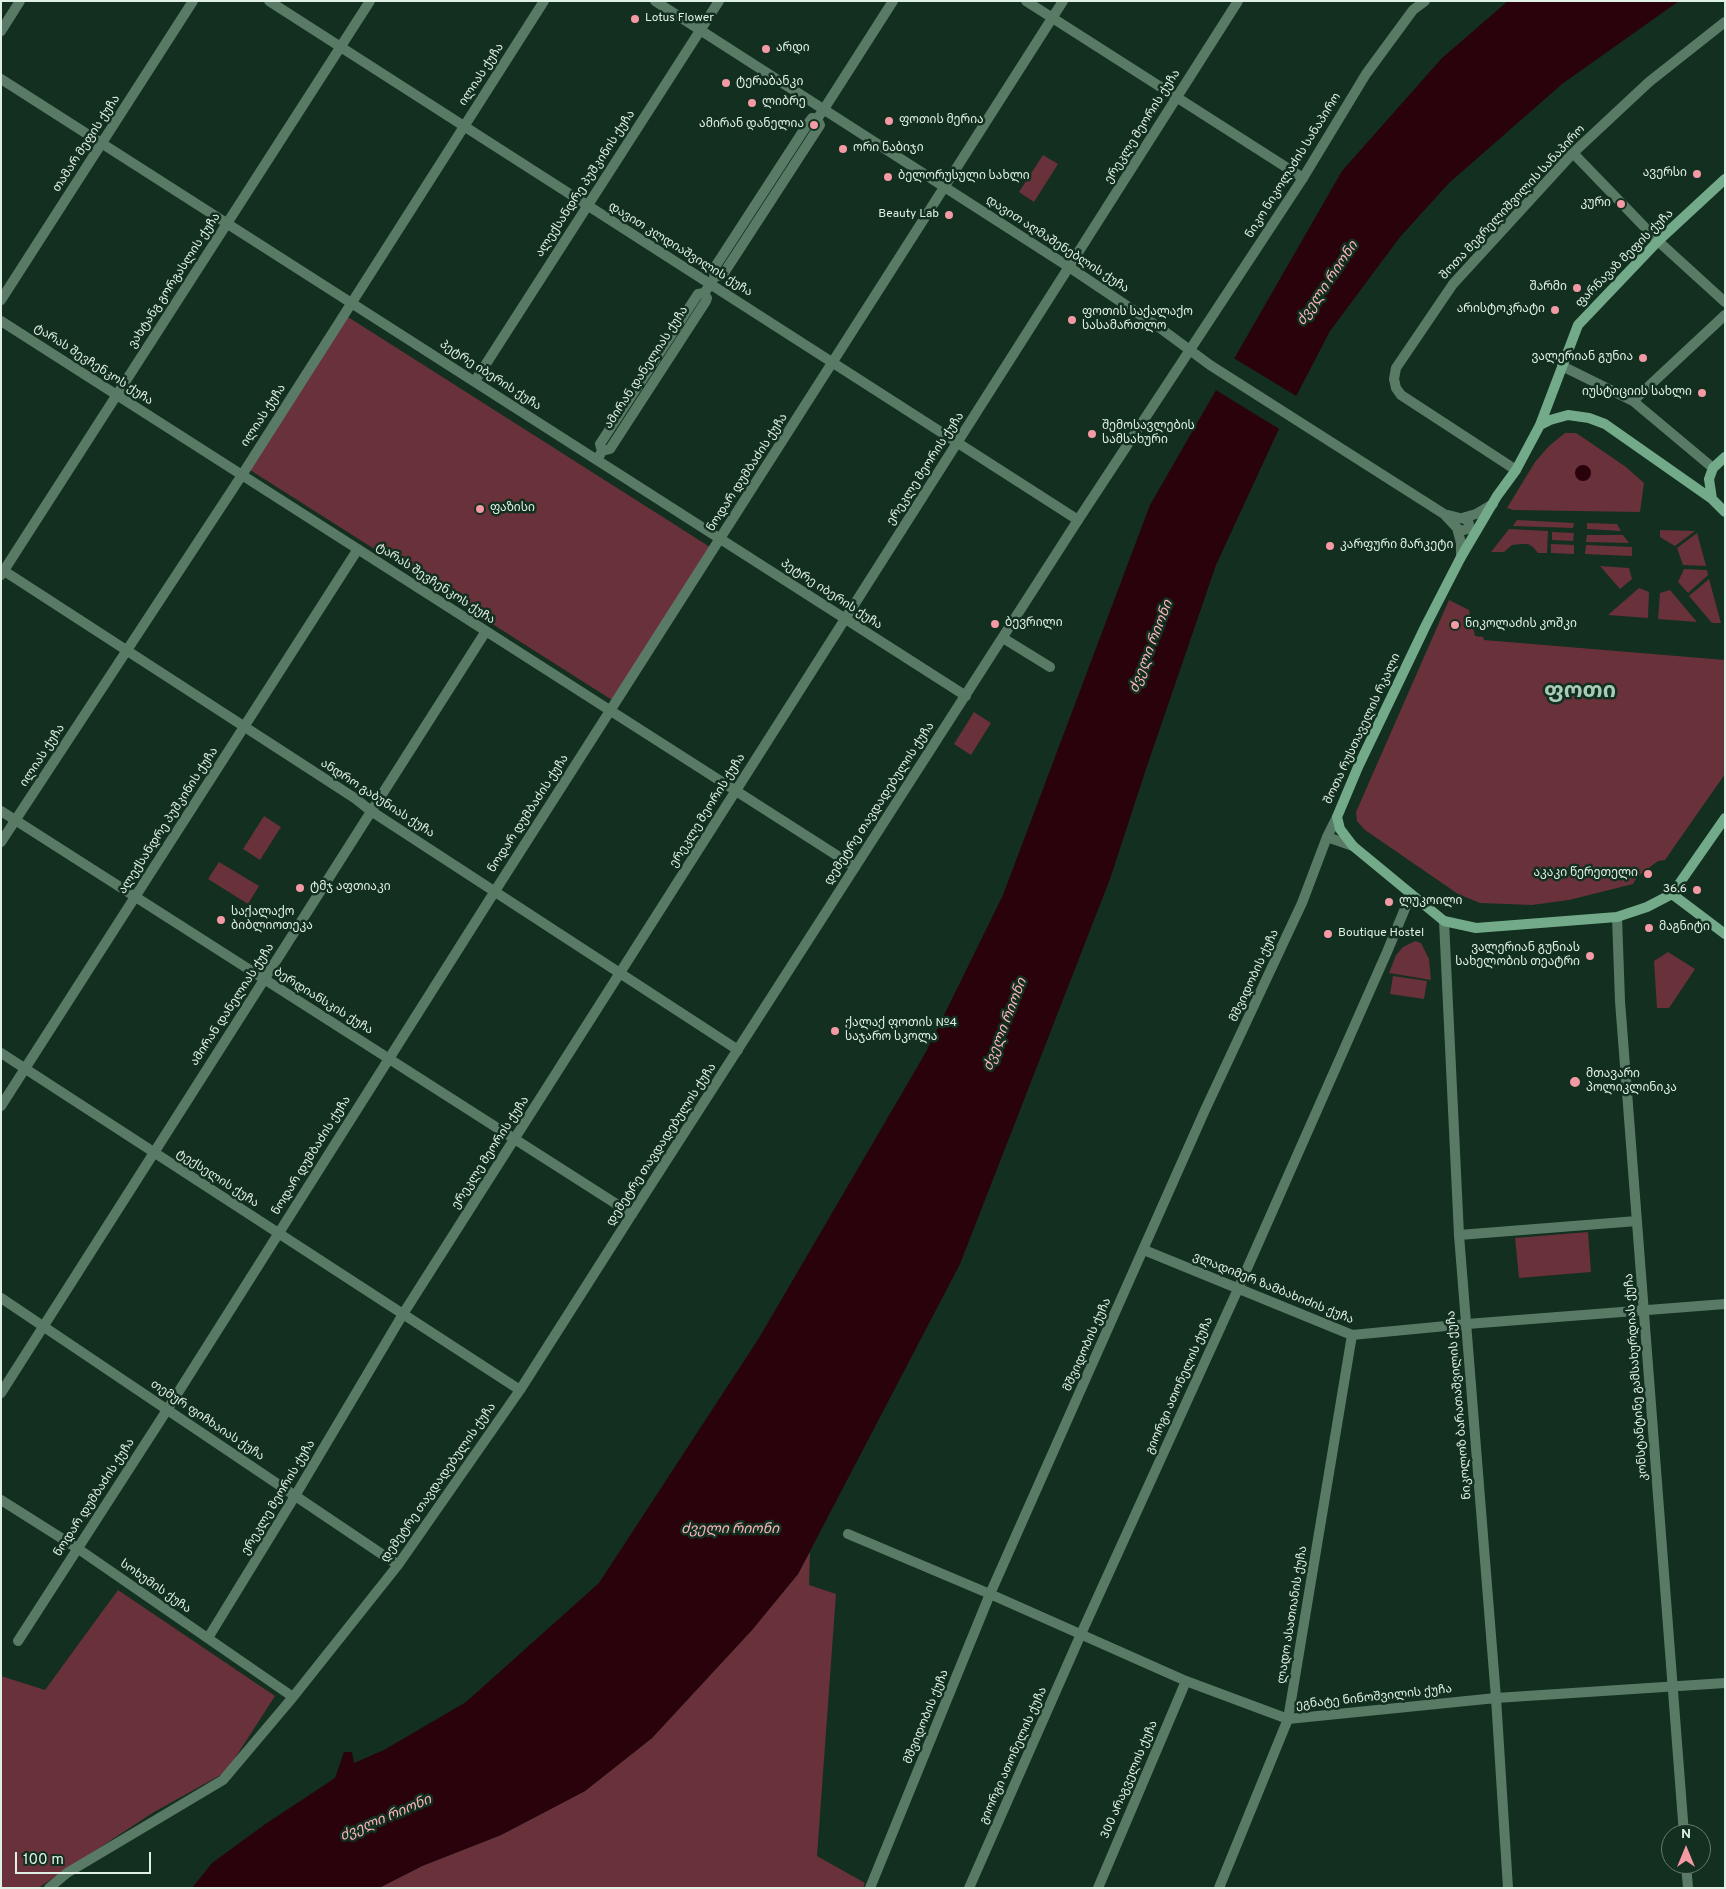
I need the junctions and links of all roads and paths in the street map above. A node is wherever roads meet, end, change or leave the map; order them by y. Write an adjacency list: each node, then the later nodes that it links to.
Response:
1 (20, 1): 17 (street)
2 (193, 1): 23 (street, თამარ მეფის ქუჩა)
3 (269, 1): 18 (street, დავით კლდიაშვილის ქუჩა)
4 (370, 1): 18 (street, ვახტანგ გორგასლის ქუჩა)
5 (544, 1): 22 (street, ილიას ქუჩა)
6 (655, 1): 16 (street, დავით აღმაშენებლის ქუჩა)
7 (719, 1): 16 (street, ალექსანდრე პუშკინის ქუჩა)
8 (893, 1): 21 (street, ამირან დანელიას ქუჩა)
9 (1026, 1): 14 (street)
10 (1063, 1): 14 (street, ნოდარ დუმბაძის ქუჩა)
11 (1238, 1): 20 (street, ერეკლე მეორის ქუჩა)
12 (1424, 1): 13 (street, ნიკო ნიკოლაძის სანაპირო)
13 (1415, 5): 25 (street, ნიკო ნიკოლაძის სანაპირო)
14 (1052, 18): 20 (street); 27 (street, ნოდარ დუმბაძის ქუჩა)
15 (1725, 22): 24 (street, შოთა მეგრელიშვილის სანაპირო)
16 (700, 30): 21 (street, დავით აღმაშენებლის ქუჩა); 28 (street, ალექსანდრე პუშკინის ქუჩა)
17 (1, 31)
18 (340, 48): 22 (street, დავით კლდიაშვილის ქუჩა); 29 (street, ვახტანგ გორგასლის ქუჩა)
19 (1, 79): 23 (street, პეტრე იბერის ქუჩა)
20 (1177, 97): 25 (street); 31 (street, ერეკლე მეორის ქუჩა)
21 (824, 109): 27 (street, დავით აღმაშენებლის ქუჩა); 32 (street, ამირან დანელიას ქუჩა)
22 (463, 127): 28 (street, დავით კლდიაშვილის ქუჩა); 34 (street, ილიას ქუჩა)
23 (102, 143): 29 (street, პეტრე იბერის ქუჩა); 33 (street, თამარ მეფის ქუჩა)
24 (1573, 154): 30 (street); 49 (street, შოთა მეგრელიშვილის სანაპირო)
25 (1303, 178): 38 (street, ნიკო ნიკოლაძის სანაპირო)
26 (1725, 179): 30 (main road, ფარნავაზ მეფის ქუჩა)
27 (945, 187): 31 (street, დავით აღმაშენებლის ქუჩა); 39 (street, ნოდარ დუმბაძის ქუჩა)
28 (587, 206): 32 (street, დავით კლდიაშვილის ქუჩა); 41 (street, ალექსანდრე პუშკინის ქუჩა)
29 (227, 222): 34 (street, პეტრე იბერის ქუჩა); 42 (street, ვახტანგ გორგასლის ქუჩა)
30 (1658, 241): 35 (street); 40 (main road, ფარნავაზ მეფის ქუჩა)
31 (1069, 267): 38 (street, დავით აღმაშენებლის ქუჩა); 45 (street, ერეკლე მეორის ქუჩა)
32 (710, 285): 39 (street, დავით კლდიაშვილის ქუჩა); 46 (street, ამირან დანელიას ქუჩა)
33 (1, 300)
34 (352, 302): 41 (street, პეტრე იბერის ქუჩა); 50 (street, ილიას ქუჩა)
35 (1725, 302)
36 (1725, 315): 43 (street)
37 (1, 321): 42 (street, ტარას შევჩენკოს ქუჩა)
38 (1189, 349): 54 (street, დავით აღმაშენებლის ქუჩა); 56 (street, დემეტრე თავდადებულის ქუჩა)
39 (833, 363): 45 (street, დავით კლდიაშვილის ქუჩა); 58 (street, ნოდარ დუმბაძის ქუჩა)
40 (1562, 366): 43 (street); 44 (main road, ფარნავაზ მეფის ქუჩა)
41 (475, 382): 46 (street, პეტრე იბერის ქუჩა)
42 (116, 395): 50 (street, ტარას შევჩენკოს ქუჩა); 61 (street, ვახტანგ გორგასლის ქუჩა)
43 (1633, 400): 48 (street)
44 (1540, 425): 49 (main road, შოთა რუსთაველის რკალი); 51 (main road)
45 (958, 443): 56 (street, დავით კლდიაშვილის ქუჩა); 62 (street, ერეკლე მეორის ქუჩა)
46 (600, 455): 58 (street, პეტრე იბერის ქუჩა)
47 (1725, 457): 48 (main road)
48 (1714, 468): 51 (main road)
49 (1516, 470): 52 (main road, შოთა რუსთაველის რკალი)
50 (242, 475): 59 (street, ტარას შევჩენკოს ქუჩა); 65 (street, ილიას ქუჩა)
51 (1712, 499): 53 (main road)
52 (1493, 504): 55 (street); 60 (main road, შოთა რუსთაველის რკალი)
53 (1725, 512)
54 (1444, 514): 55 (street, დავით აღმაშენებლის ქუჩა); 57 (street, დავით აღმაშენებლის ქუჩა)
55 (1462, 518): 57 (street)
56 (1078, 520): 64 (street, დემეტრე თავდადებულის ქუჩა)
57 (1457, 528): 60 (street)
58 (721, 539): 62 (street, პეტრე იბერის ქუჩა); 68 (street, ნოდარ დუმბაძის ქუჩა)
59 (358, 549): 63 (street, ტარას შევჩენკოს ქუჩა); 69 (street, ალექსანდრე პუშკინის ქუჩა)
60 (1461, 557): 73 (main road, შოთა რუსთაველის რკალი)
61 (2, 572): 65 (street, ანდრო გაბუნიას ქუჩა)
62 (845, 619): 67 (street, პეტრე იბერის ქუჩა); 70 (street, ერეკლე მეორის ქუჩა)
63 (486, 631): 68 (street, ტარას შევჩენკოს ქუჩა); 71 (street, ამირან დანელიას ქუჩა)
64 (1002, 638): 66 (street); 67 (street, დემეტრე თავდადებულის ქუჩა)
65 (126, 651): 69 (street, ანდრო გაბუნიას ქუჩა); 75 (street, ილიას ქუჩა)
66 (1050, 667)
67 (966, 696): 79 (street, დემეტრე თავდადებულის ქუჩა)
68 (610, 710): 70 (street, ტარას შევჩენკოს ქუჩა); 80 (street, ნოდარ დუმბაძის ქუჩა)
69 (244, 727): 71 (street, ანდრო გაბუნიას ქუჩა); 83 (street, ალექსანდრე პუშკინის ქუჩა)
70 (736, 791): 79 (street, ტარას შევჩენკოს ქუჩა); 87 (street, ერეკლე მეორის ქუჩა)
71 (371, 810): 80 (street, ანდრო გაბუნიას ქუჩა); 88 (street, ამირან დანელიას ქუჩა)
72 (1, 811): 75 (street, ბერდიანსკის ქუჩა)
73 (1338, 817): 76 (street, მშვიდობის ქუჩა); 78 (main road, შოთა რუსთაველის რკალი)
74 (1725, 818): 82 (main road)
75 (16, 820): 77 (street, ილიას ქუჩა); 83 (street, ბერდიანსკის ქუჩა)
76 (1327, 837): 78 (street); 100 (street, მშვიდობის ქუჩა)
77 (1, 842)
78 (1353, 846): 81 (main road, შოთა რუსთაველის რკალი)
79 (854, 867): 89 (street, დემეტრე თავდადებულის ქუჩა)
80 (495, 891): 87 (street, ანდრო გაბუნიას ქუჩა); 91 (street, ნოდარ დუმბაძის ქუჩა)
81 (1411, 894): 85 (main road, შოთა რუსთაველის რკალი); 101 (street, გიორგი ათონელის ქუჩა)
82 (1672, 894): 84 (main road, შოთა რუსთაველის რკალი); 86 (main road)
83 (135, 897): 88 (street, ბერდიანსკის ქუჩა); 92 (street, ალექსანდრე პუშკინის ქუჩა)
84 (1618, 917): 85 (main road, შოთა რუსთაველის რკალი); 97 (street, კონსტანტინე გამსახურდიას ქუჩა)
85 (1444, 921): 99 (street, ნიკოლოზ ბარათაშვილის ქუჩა)
86 (1725, 934)
87 (620, 973): 89 (street, ანდრო გაბუნიას ქუჩა); 94 (street, ერეკლე მეორის ქუჩა)
88 (264, 979): 91 (street, ბერდიანსკის ქუჩა); 95 (street, ამირან დანელიას ქუჩა)
89 (738, 1050): 96 (street, დემეტრე თავდადებულის ქუჩა)
90 (1, 1054): 92 (street, ტექსელის ქუჩა)
91 (389, 1059): 94 (street, ბერდიანსკის ქუჩა); 98 (street, ნოდარ დუმბაძის ქუჩა)
92 (25, 1069): 93 (street, ალექსანდრე პუშკინის ქუჩა); 95 (street, ტექსელის ქუჩა)
93 (1, 1106)
94 (515, 1140): 96 (street, ბერდიანსკის ქუჩა); 105 (street, ერეკლე მეორის ქუჩა)
95 (153, 1152): 98 (street, ტექსელის ქუჩა); 107 (street, ამირან დანელიას ქუჩა)
96 (632, 1214): 109 (street, დემეტრე თავდადებულის ქუჩა)
97 (1637, 1221): 99 (street); 104 (street, კონსტანტინე გამსახურდიას ქუჩა)
98 (278, 1233): 105 (street, ტექსელის ქუჩა); 111 (street, ნოდარ დუმბაძის ქუჩა)
99 (1459, 1235): 106 (street, ნიკოლოზ ბარათაშვილის ქუჩა)
100 (1144, 1250): 101 (street, ვლადიმერ ზამბახიძის ქუჩა); 117 (street, მშვიდობის ქუჩა)
101 (1238, 1289): 108 (street, ვლადიმერ ზამბახიძის ქუჩა); 118 (street, გიორგი ათონელის ქუჩა)
102 (1, 1298): 107 (street, თემურ ფიჩხაიას ქუჩა)
103 (1725, 1304): 104 (street, ვლადიმერ ზამბახიძის ქუჩა)
104 (1644, 1309): 106 (street, ვლადიმერ ზამბახიძის ქუჩა); 123 (street, კონსტანტინე გამსახურდიას ქუჩა)
105 (403, 1314): 109 (street, ტექსელის ქუჩა); 112 (street, ერეკლე მეორის ქუჩა)
106 (1467, 1324): 108 (street, ვლადიმერ ზამბახიძის ქუჩა); 125 (street, ნიკოლოზ ბარათაშვილის ქუჩა)
107 (43, 1326): 110 (street, ამირან დანელიას ქუჩა); 111 (street, თემურ ფიჩხაიას ქუჩა)
108 (1352, 1336): 126 (street, ლადო ასათიანის ქუჩა)
109 (520, 1390): 116 (street, დემეტრე თავდადებულის ქუჩა)
110 (1, 1393)
111 (167, 1410): 112 (street, თემურ ფიჩხაიას ქუჩა); 115 (street, ნოდარ დუმბაძის ქუჩა)
112 (295, 1496): 116 (street, თემურ ფიჩხაიას ქუჩა); 119 (street, ერეკლე მეორის ქუჩა)
113 (1, 1500): 115 (street, სოხუმის ქუჩა)
114 (848, 1534): 117 (street, ეგნატე ნინოშვილის ქუჩა)
115 (77, 1548): 119 (street, სოხუმის ქუჩა); 120 (street, ნოდარ დუმბაძის ქუჩა)
116 (398, 1565): 124 (street, დემეტრე თავდადებულის ქუჩა)
117 (990, 1594): 118 (street, ეგნატე ნინოშვილის ქუჩა); 130 (street, მშვიდობის ქუჩა)
118 (1081, 1634): 121 (street, ეგნატე ნინოშვილის ქუჩა); 131 (street, გიორგი ათონელის ქუჩა)
119 (208, 1638): 124 (street, სოხუმის ქუჩა)
120 (18, 1641)
121 (1186, 1681): 126 (street, ეგნატე ნინოშვილის ქუჩა); 132 (street, 300 არაგველის ქუჩა)
122 (1725, 1682): 123 (street, ეგნატე ნინოშვილის ქუჩა)
123 (1673, 1686): 125 (street, ეგნატე ნინოშვილის ქუჩა); 127 (street, კონსტანტინე გამსახურდიას ქუჩა)
124 (293, 1697): 129 (street, დემეტრე თავდადებულის ქუჩა)
125 (1496, 1698): 126 (street, ეგნატე ნინოშვილის ქუჩა); 134 (street, ნიკოლოზ ბარათაშვილის ქუჩა)
126 (1288, 1719): 133 (street, ლადო ასათიანის ქუჩა)
127 (1683, 1824)
128 (1687, 1874): 135 (street)
129 (49, 1888)
130 (870, 1888)
131 (969, 1888)
132 (1098, 1888)
133 (1219, 1888)
134 (1508, 1888)
135 (1688, 1888)

